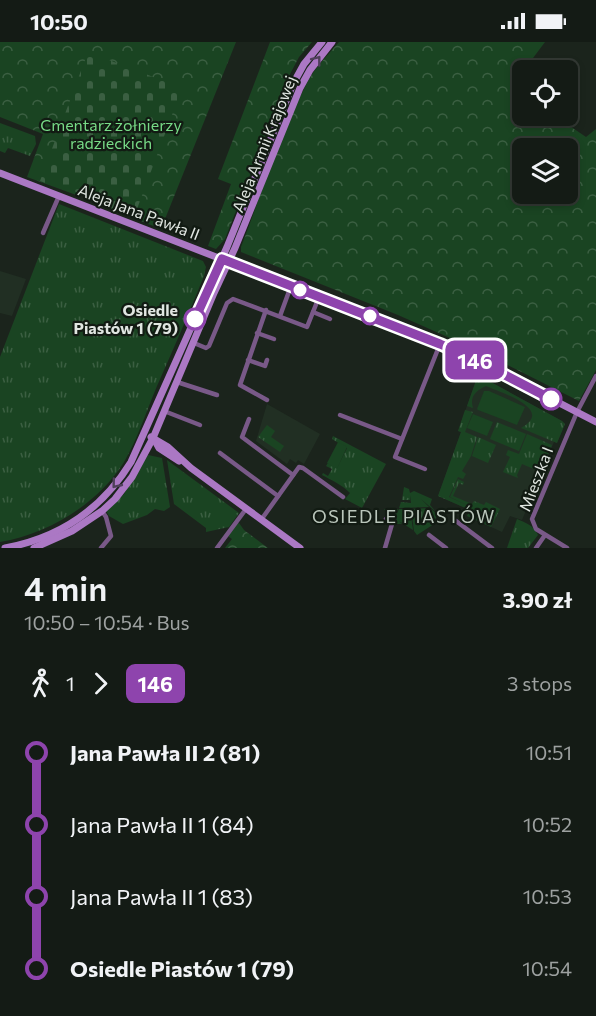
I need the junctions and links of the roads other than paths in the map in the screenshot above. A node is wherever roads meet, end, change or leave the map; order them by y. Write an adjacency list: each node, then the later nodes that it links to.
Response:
1 (322, 42): 6 (main road, Aleja Armii Krajowej)
2 (332, 42): 6 (main road, Aleja Armii Krajowej, one-way to 2)
3 (0, 173): 4 (main road, Aleja Jana Pawła II)
4 (59, 196): 5 (street); 7 (main road, Aleja Jana Pawła II)
5 (44, 233)
6 (231, 248): 7 (main road); 8 (main road, Aleja Armii Krajowej); 9 (main road)
7 (208, 254): 8 (main road, Aleja Jana Pawła II); 10 (main road)
8 (226, 260): 9 (main road, Aleja Jana Pawła II); 10 (main road, Aleja Armii Krajowej)
9 (243, 267): 10 (main road); 11 (main road, Aleja Jana Pawła II)
10 (218, 277): 19 (main road); 34 (main road)
11 (291, 286): 12 (main road, Aleja Jana Pawła II); 15 (street)
12 (319, 297): 14 (street); 20 (main road, Aleja Jana Pawła II)
13 (266, 310): 15 (street); 17 (street); 19 (street)
14 (313, 312): 15 (street); 16 (street)
15 (280, 316)
16 (330, 319)
17 (258, 333): 18 (street); 21 (street)
18 (274, 339)
19 (194, 343): 24 (main road)
20 (440, 344): 28 (main road, Aleja Jana Pawła II); 35 (street)
21 (248, 360): 22 (street); 26 (street)
22 (267, 360)
23 (596, 376): 28 (street, Mieszka I)
24 (177, 382): 25 (street); 27 (main road)
25 (217, 395)
26 (267, 400)
27 (164, 411): 32 (main road); 33 (street)
28 (577, 412): 31 (main road, Aleja Jana Pawła II); 51 (street, Mieszka I)
29 (340, 415): 35 (street)
30 (249, 419): 42 (street)
31 (596, 422)
32 (159, 423): 34 (main road); 36 (main road)
33 (200, 425)
34 (149, 436): 36 (main road); 37 (main road); 38 (main road); 52 (main road, one-way to 52)
35 (402, 439): 41 (street)
36 (168, 447): 40 (main road)
37 (159, 448): 38 (main road); 40 (main road)
38 (147, 452): 46 (main road)
39 (220, 453): 43 (street)
40 (192, 468): 45 (main road)
41 (424, 469)
42 (294, 475): 43 (street); 44 (street)
43 (278, 496): 48 (street)
44 (343, 497)
45 (246, 509): 48 (main road); 55 (street)
46 (102, 511): 53 (main road); 54 (street)
47 (386, 519): 57 (street)
48 (261, 520): 56 (main road)
49 (456, 521): 59 (street)
50 (429, 535): 58 (street)
51 (545, 535): 60 (street, Mieszka I); 61 (street)
52 (5, 548)
53 (34, 548)
54 (101, 548)
55 (217, 548)
56 (300, 548)
57 (385, 548)
58 (446, 548)
59 (492, 548)
60 (536, 548)
61 (567, 548)

